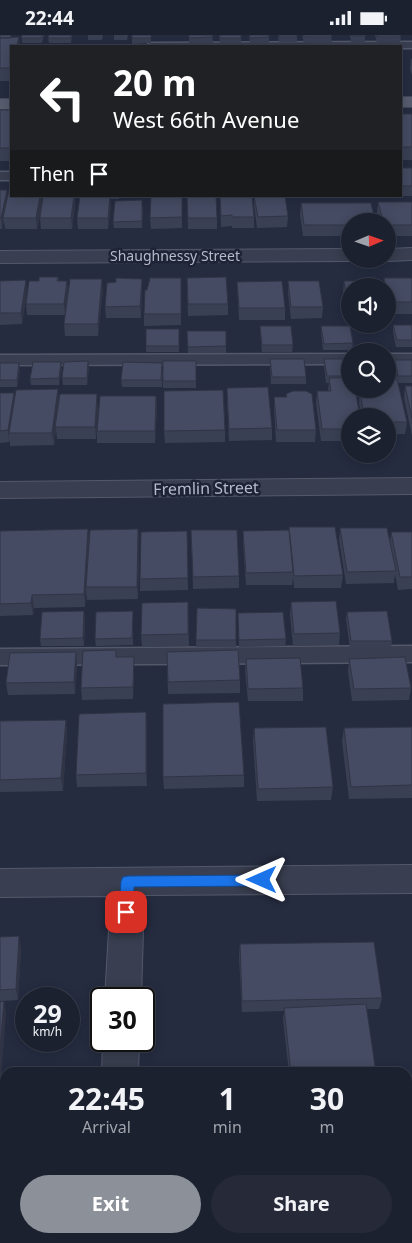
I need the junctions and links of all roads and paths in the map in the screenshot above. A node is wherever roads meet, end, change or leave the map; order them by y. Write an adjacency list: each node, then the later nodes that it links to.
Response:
1 (341, 255): 4 (street, Shaughnessy Street)
2 (396, 255): 3 (street)
3 (412, 255)
4 (0, 257)
5 (341, 359): 8 (lane)
6 (396, 359): 7 (lane)
7 (412, 359)
8 (0, 360)
9 (412, 486): 10 (street, Fremlin Street)
10 (0, 490)
11 (412, 654): 12 (lane)
12 (0, 657)
13 (412, 879): 14 (street)
14 (128, 881): 15 (street); 16 (street)
15 (0, 883)
16 (124, 987)
17 (121, 1052): 18 (street)
18 (120, 1067)

